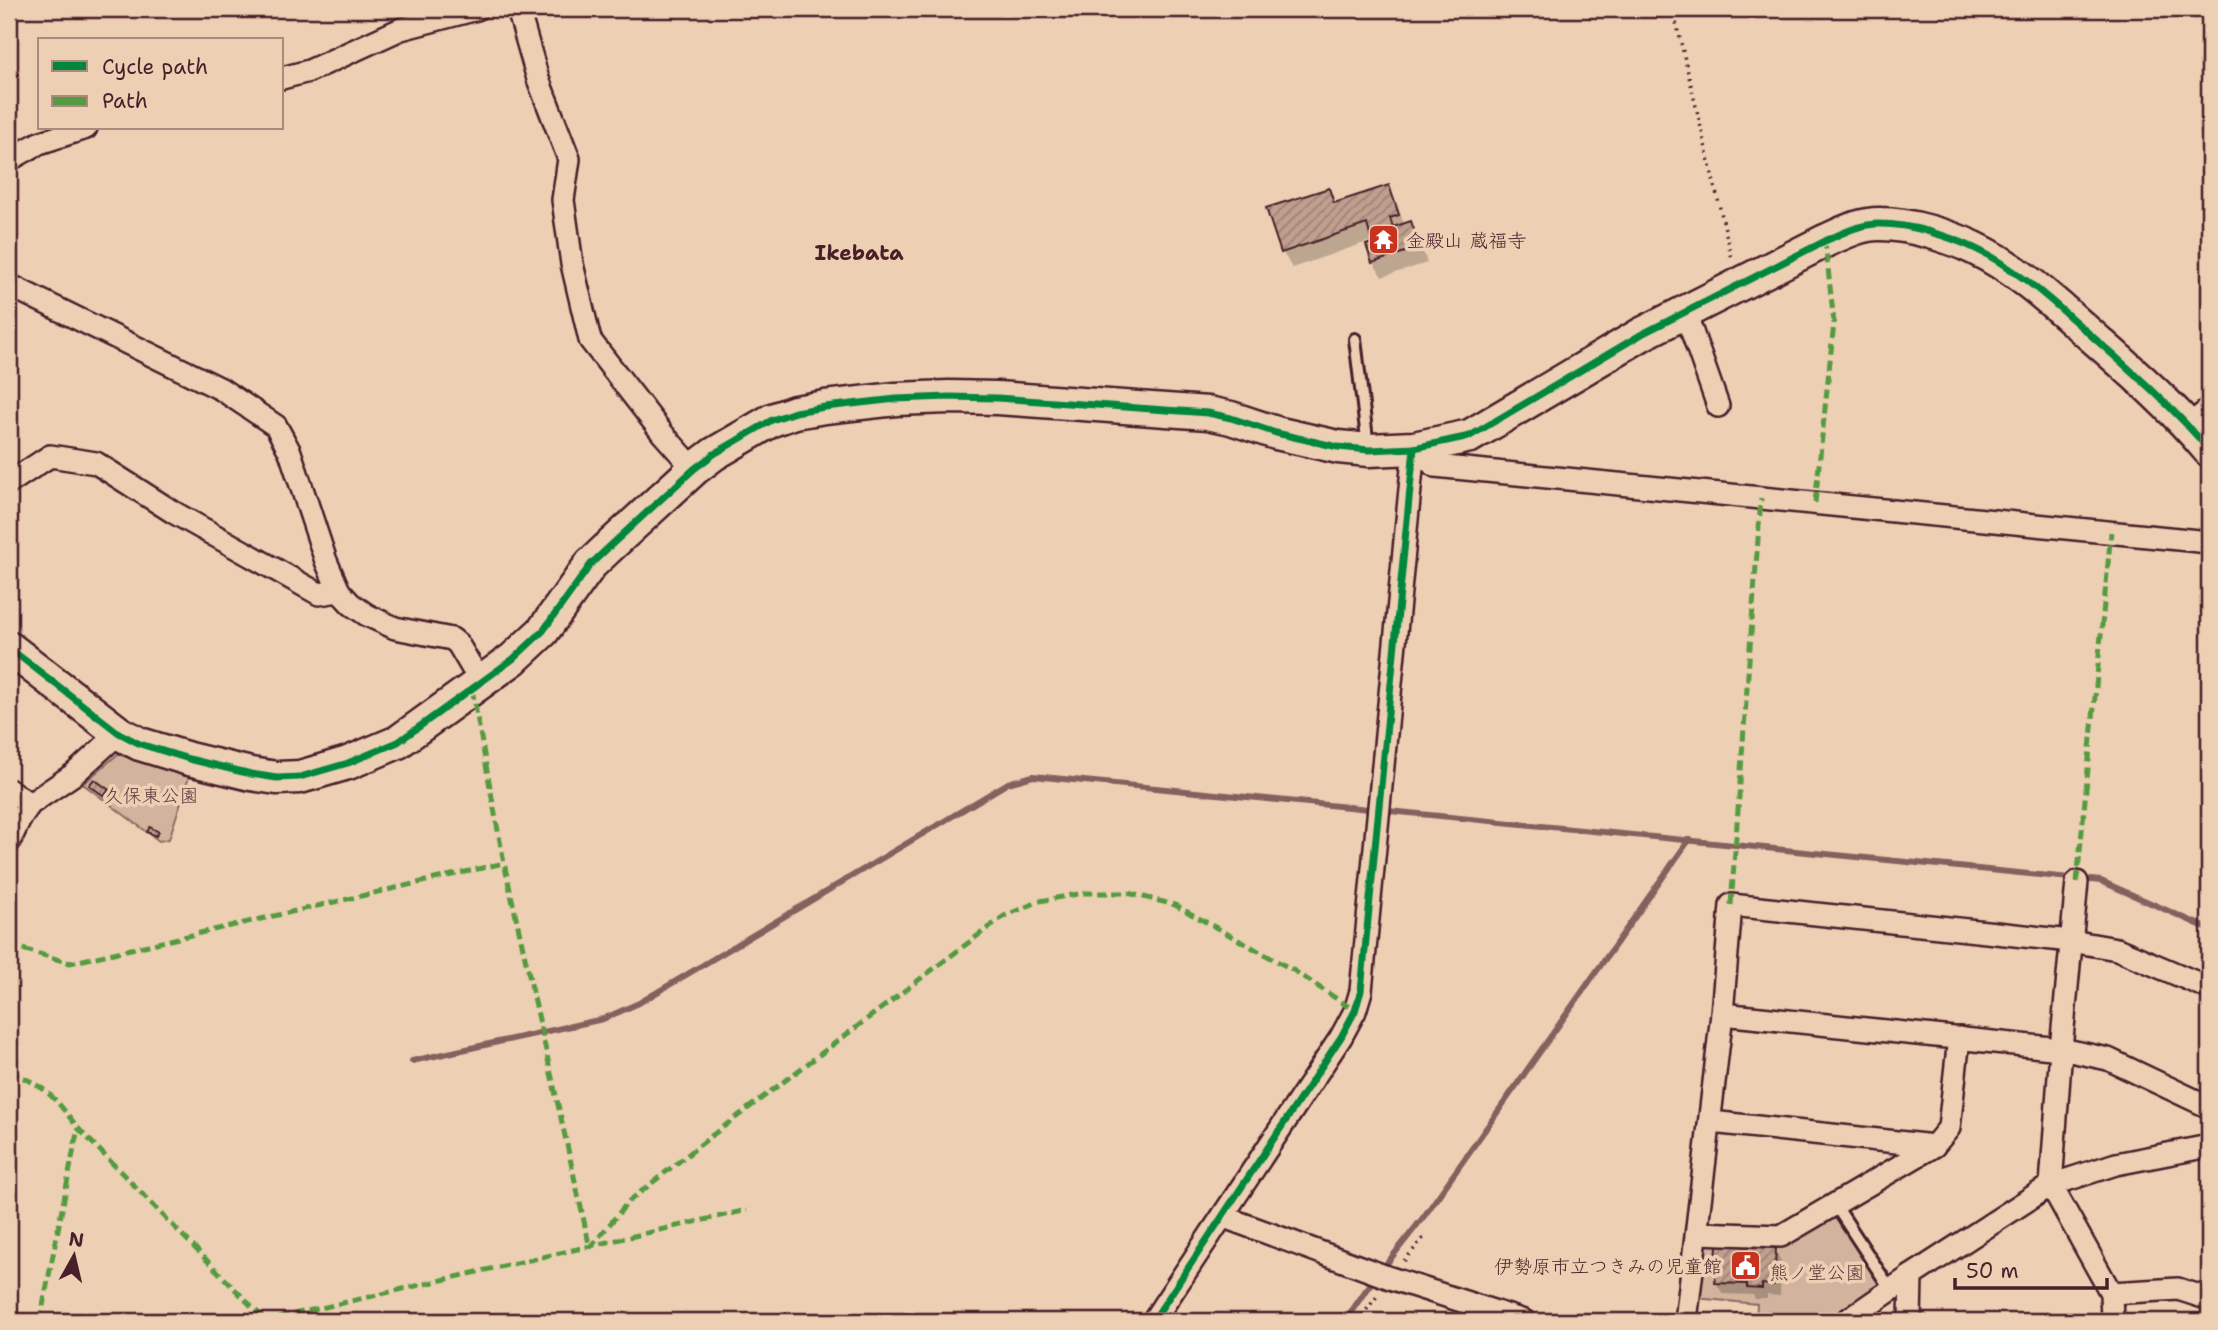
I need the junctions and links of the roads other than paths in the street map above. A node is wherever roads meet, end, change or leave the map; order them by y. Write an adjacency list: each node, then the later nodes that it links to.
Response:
1 (477, 9): 3 (street)
2 (518, 9): 14 (street)
3 (284, 77)
4 (80, 130): 5 (street)
5 (9, 160)
6 (9, 285): 17 (street)
7 (1685, 312): 9 (street); 10 (street); 11 (street)
8 (1355, 339): 12 (lane)
9 (1718, 405)
10 (2199, 417): 13 (street)
11 (1414, 449): 12 (street); 16 (street); 36 (street)
12 (1369, 450): 14 (street)
13 (2209, 450)
14 (694, 469): 19 (street)
15 (9, 483): 17 (street)
16 (2209, 542)
17 (339, 591): 19 (street)
18 (9, 648): 20 (street)
19 (481, 683): 20 (street)
20 (119, 733): 22 (street)
21 (9, 790): 22 (street)
22 (30, 804): 23 (street)
23 (9, 842)
24 (2077, 882): 25 (street)
25 (2071, 941): 26 (street); 27 (street); 29 (street)
26 (2209, 988)
27 (1723, 1014): 28 (street); 31 (street)
28 (1959, 1038): 29 (street); 32 (street)
29 (2061, 1049): 30 (street); 34 (street)
30 (2209, 1107)
31 (1711, 1122): 32 (street); 37 (street)
32 (1934, 1146): 35 (street)
33 (2209, 1146): 34 (street)
34 (2051, 1185): 38 (street); 40 (street)
35 (1836, 1206): 37 (street); 39 (lane)
36 (1224, 1217): 42 (street); 43 (street)
37 (1698, 1233): 44 (street)
38 (1911, 1276): 39 (street); 46 (street)
39 (1891, 1290): 45 (street)
40 (2110, 1293): 41 (street); 47 (street)
41 (2209, 1299)
42 (1153, 1321)
43 (1524, 1321)
44 (1686, 1321)
45 (1846, 1321)
46 (1910, 1321)
47 (2112, 1321)

